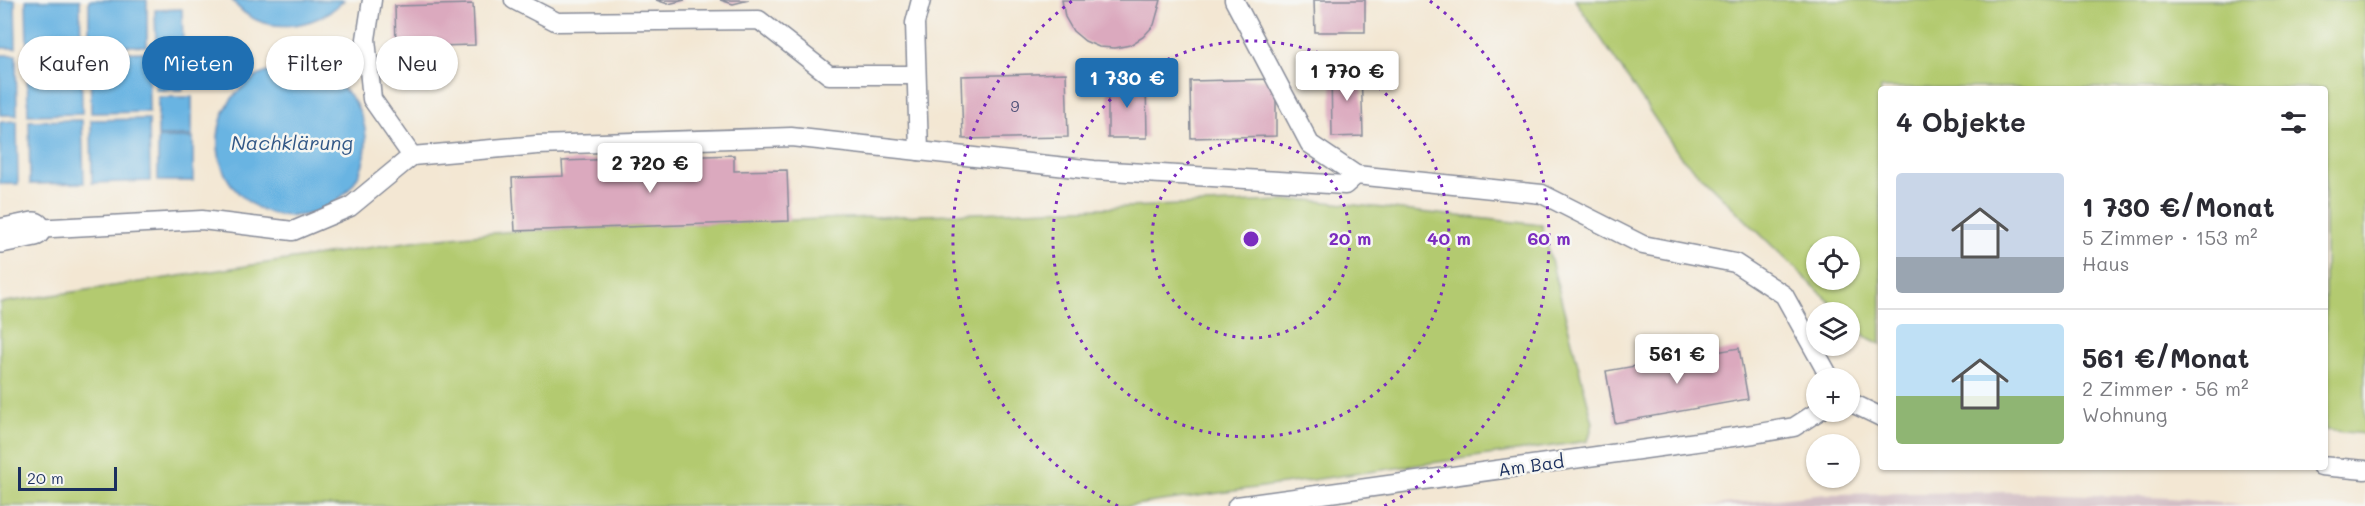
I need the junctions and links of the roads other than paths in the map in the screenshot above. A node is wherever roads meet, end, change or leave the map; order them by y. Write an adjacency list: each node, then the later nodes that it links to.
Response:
1 (372, 0): 7 (lane)
2 (514, 0): 5 (lane)
3 (921, 0): 5 (lane)
4 (1234, 0): 8 (lane)
5 (915, 75): 6 (lane)
6 (920, 151): 7 (lane); 8 (lane)
7 (412, 156): 9 (lane)
8 (1356, 175): 11 (lane)
9 (34, 229): 10 (street)
10 (0, 236)
11 (1824, 368)
12 (1860, 407): 13 (lane)
13 (1878, 416)
14 (1806, 419): 17 (lane, Am Bad)
15 (2328, 467): 16 (lane)
16 (2365, 470)
17 (1238, 506)

